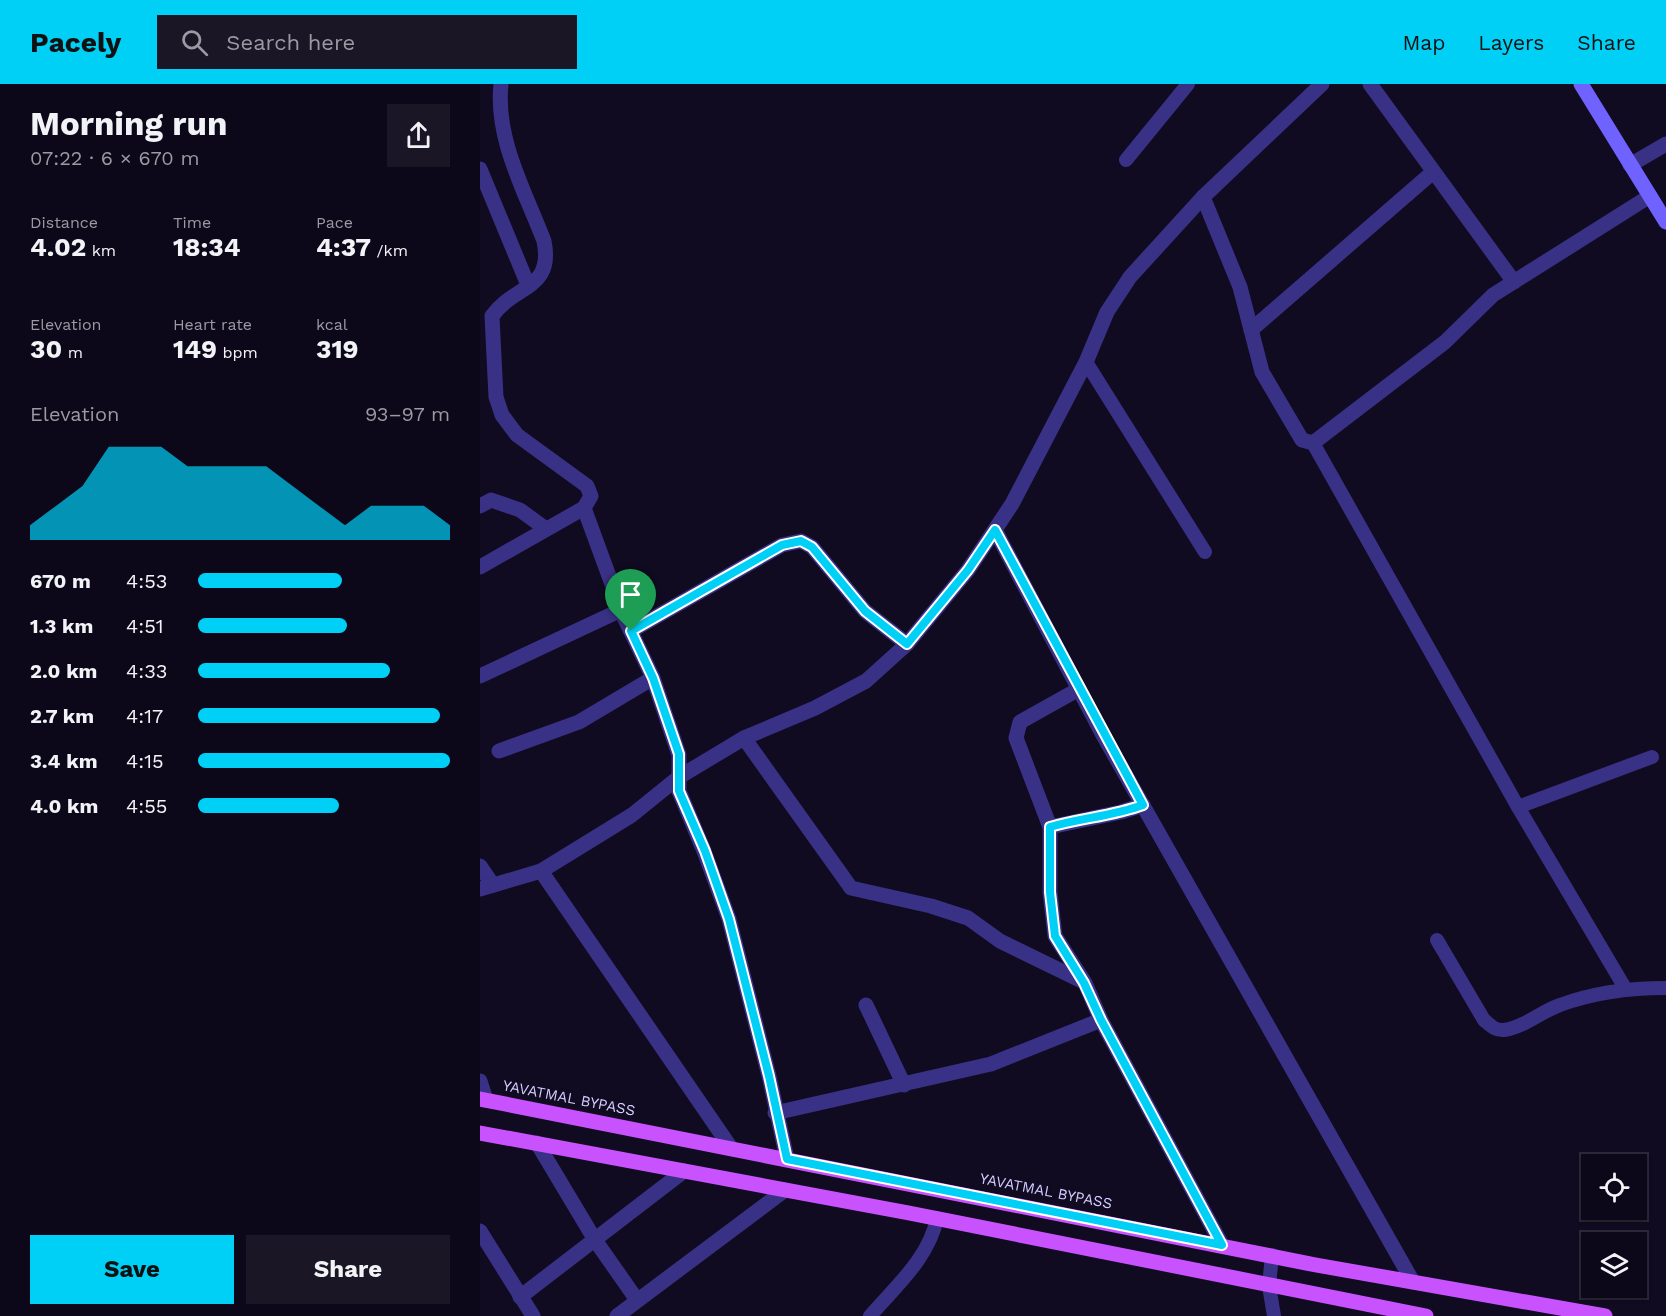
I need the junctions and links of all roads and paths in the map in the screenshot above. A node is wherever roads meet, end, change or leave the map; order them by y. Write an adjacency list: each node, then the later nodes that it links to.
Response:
1 (501, 84): 15 (street)
2 (1188, 84): 7 (lane)
3 (1322, 84): 11 (street)
4 (1370, 84): 10 (street)
5 (1581, 84): 8 (street)
6 (1666, 144): 8 (street)
7 (1126, 160)
8 (1630, 165): 12 (street)
9 (480, 169): 15 (street)
10 (1433, 172): 14 (street); 16 (street)
11 (1203, 196): 16 (street); 17 (street)
12 (1650, 196): 13 (street); 14 (street)
13 (1666, 222)
14 (1514, 282): 18 (street)
15 (528, 285): 20 (street)
16 (1251, 330): 18 (street)
17 (1086, 362): 22 (street); 23 (lane)
18 (1312, 443): 36 (lane)
19 (480, 506): 21 (street)
20 (584, 508): 21 (street); 25 (street)
21 (546, 529): 24 (street)
22 (995, 530): 27 (street); 30 (street)
23 (1205, 552)
24 (480, 567)
25 (621, 610): 26 (street); 28 (street)
26 (631, 631): 27 (street); 29 (street)
27 (907, 644): 31 (street)
28 (480, 676)
29 (653, 678): 32 (street); 34 (street)
30 (1079, 689): 35 (street); 37 (street)
31 (744, 738): 34 (street); 42 (street)
32 (499, 751)
33 (1652, 757): 36 (lane)
34 (679, 777): 39 (street); 50 (street)
35 (1143, 805): 37 (street); 62 (street)
36 (1518, 807): 43 (lane)
37 (1050, 827): 42 (street)
38 (480, 866): 40 (street)
39 (541, 871): 40 (street); 53 (street)
40 (486, 887)
41 (1437, 940): 43 (lane)
42 (1084, 983): 46 (street)
43 (1625, 988): 44 (lane)
44 (1666, 988)
45 (866, 1005): 48 (street)
46 (1101, 1020): 48 (street); 60 (street)
47 (480, 1081): 49 (street)
48 (904, 1085): 50 (street)
49 (483, 1099): 53 (main road, YAVATMAL BYPASS)
50 (775, 1113): 54 (street)
51 (480, 1133): 52 (main road)
52 (537, 1143): 55 (main road); 59 (street)
53 (731, 1148): 54 (main road, YAVATMAL BYPASS)
54 (787, 1159): 60 (main road, YAVATMAL BYPASS)
55 (684, 1170): 56 (main road); 59 (street)
56 (785, 1190): 57 (main road); 65 (street)
57 (937, 1218): 63 (main road); 68 (lane)
58 (480, 1231): 64 (street)
59 (595, 1240): 64 (street); 65 (street)
60 (1222, 1245): 61 (main road, YAVATMAL BYPASS)
61 (1272, 1255): 62 (main road, YAVATMAL BYPASS); 63 (lane)
62 (1413, 1282): 71 (main road, YAVATMAL BYPASS)
63 (1269, 1286): 69 (lane); 70 (main road)
64 (520, 1297): 66 (street)
65 (637, 1300): 67 (street)
66 (534, 1316)
67 (617, 1316)
68 (870, 1316)
69 (1274, 1316)
70 (1426, 1316)
71 (1605, 1316)

